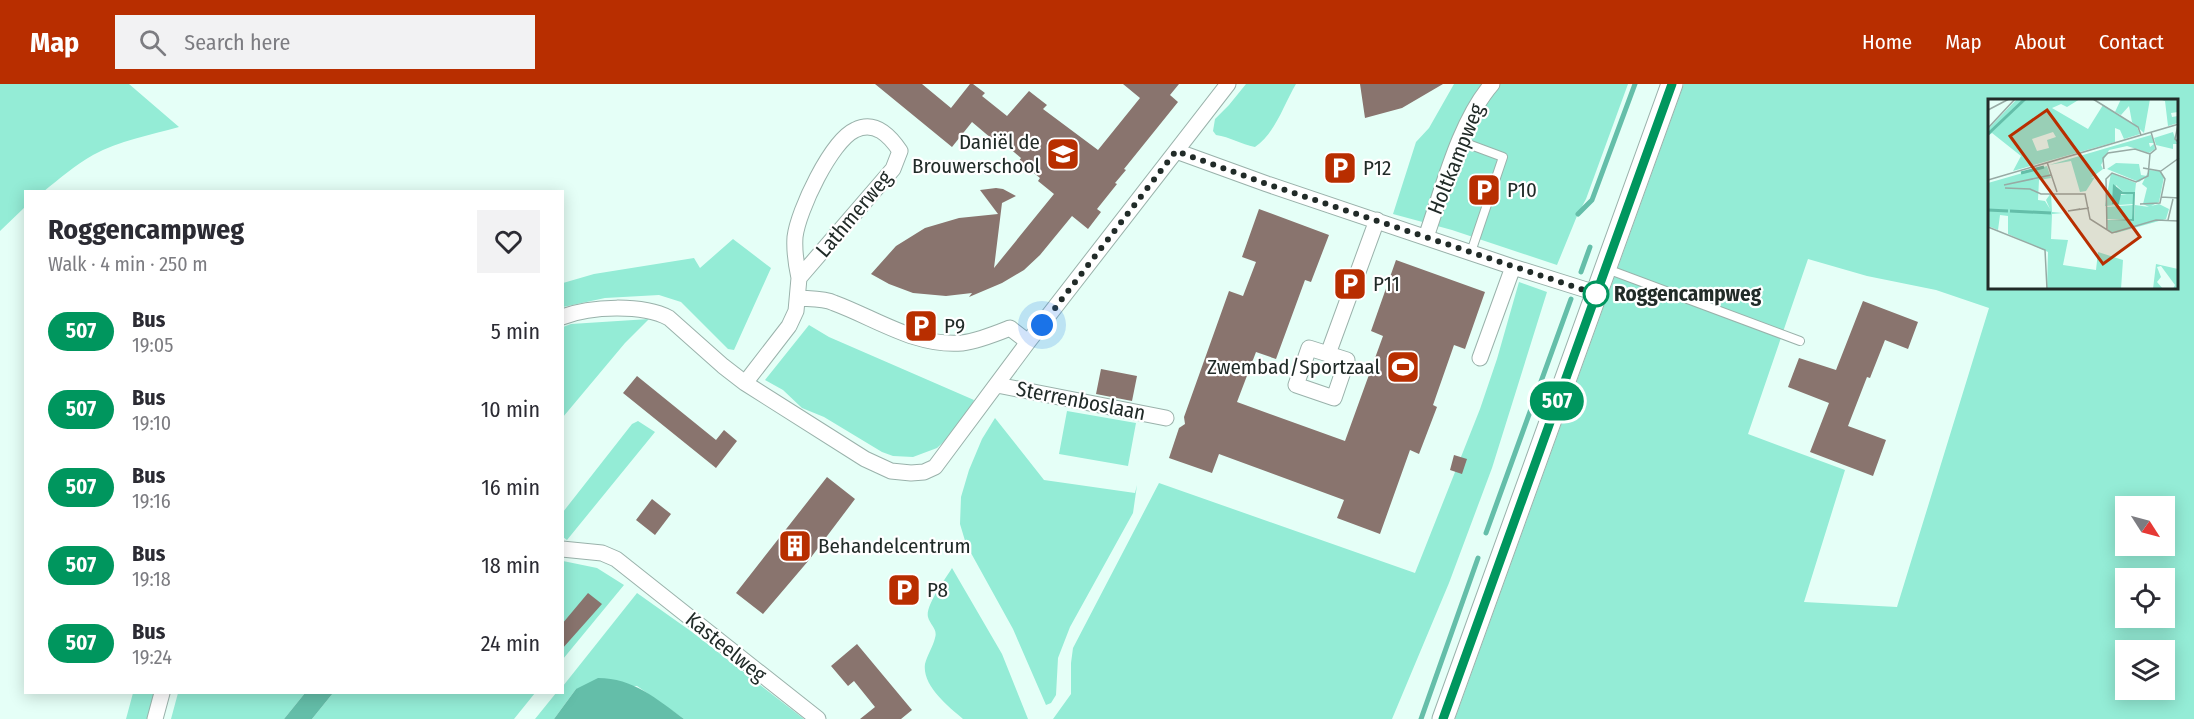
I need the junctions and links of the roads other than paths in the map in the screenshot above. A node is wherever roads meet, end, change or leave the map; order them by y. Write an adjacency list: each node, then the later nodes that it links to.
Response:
1 (1228, 84): 5 (street, Sterrenboslaan)
2 (1492, 84): 4 (street, Holtkampweg)
3 (1672, 84): 10 (main road)
4 (1460, 141): 7 (street, Holtkampweg); 8 (lane)
5 (1176, 151): 6 (street); 16 (street, Sterrenboslaan)
6 (1377, 220): 7 (street); 17 (street)
7 (1426, 237): 8 (street)
8 (1471, 252): 9 (street)
9 (1512, 267): 12 (street); 18 (street)
10 (1605, 269): 12 (main road); 15 (lane)
11 (800, 278): 11 (street, Lathmerweg); 13 (street, Lathmerweg)
12 (1596, 293): 26 (main road)
13 (798, 298): 16 (street); 19 (street, Lathmerweg)
14 (564, 317): 19 (street)
15 (1800, 341)
16 (1028, 342): 20 (street, Sterrenboslaan)
17 (1328, 354)
18 (1480, 358)
19 (745, 383): 20 (street, Sterrenboslaan)
20 (997, 385): 21 (street, Sterrenboslaan)
21 (1166, 418)
22 (564, 549): 25 (street, Kasteelweg)
23 (162, 694): 24 (street)
24 (155, 719)
25 (818, 719)
26 (1443, 719)

